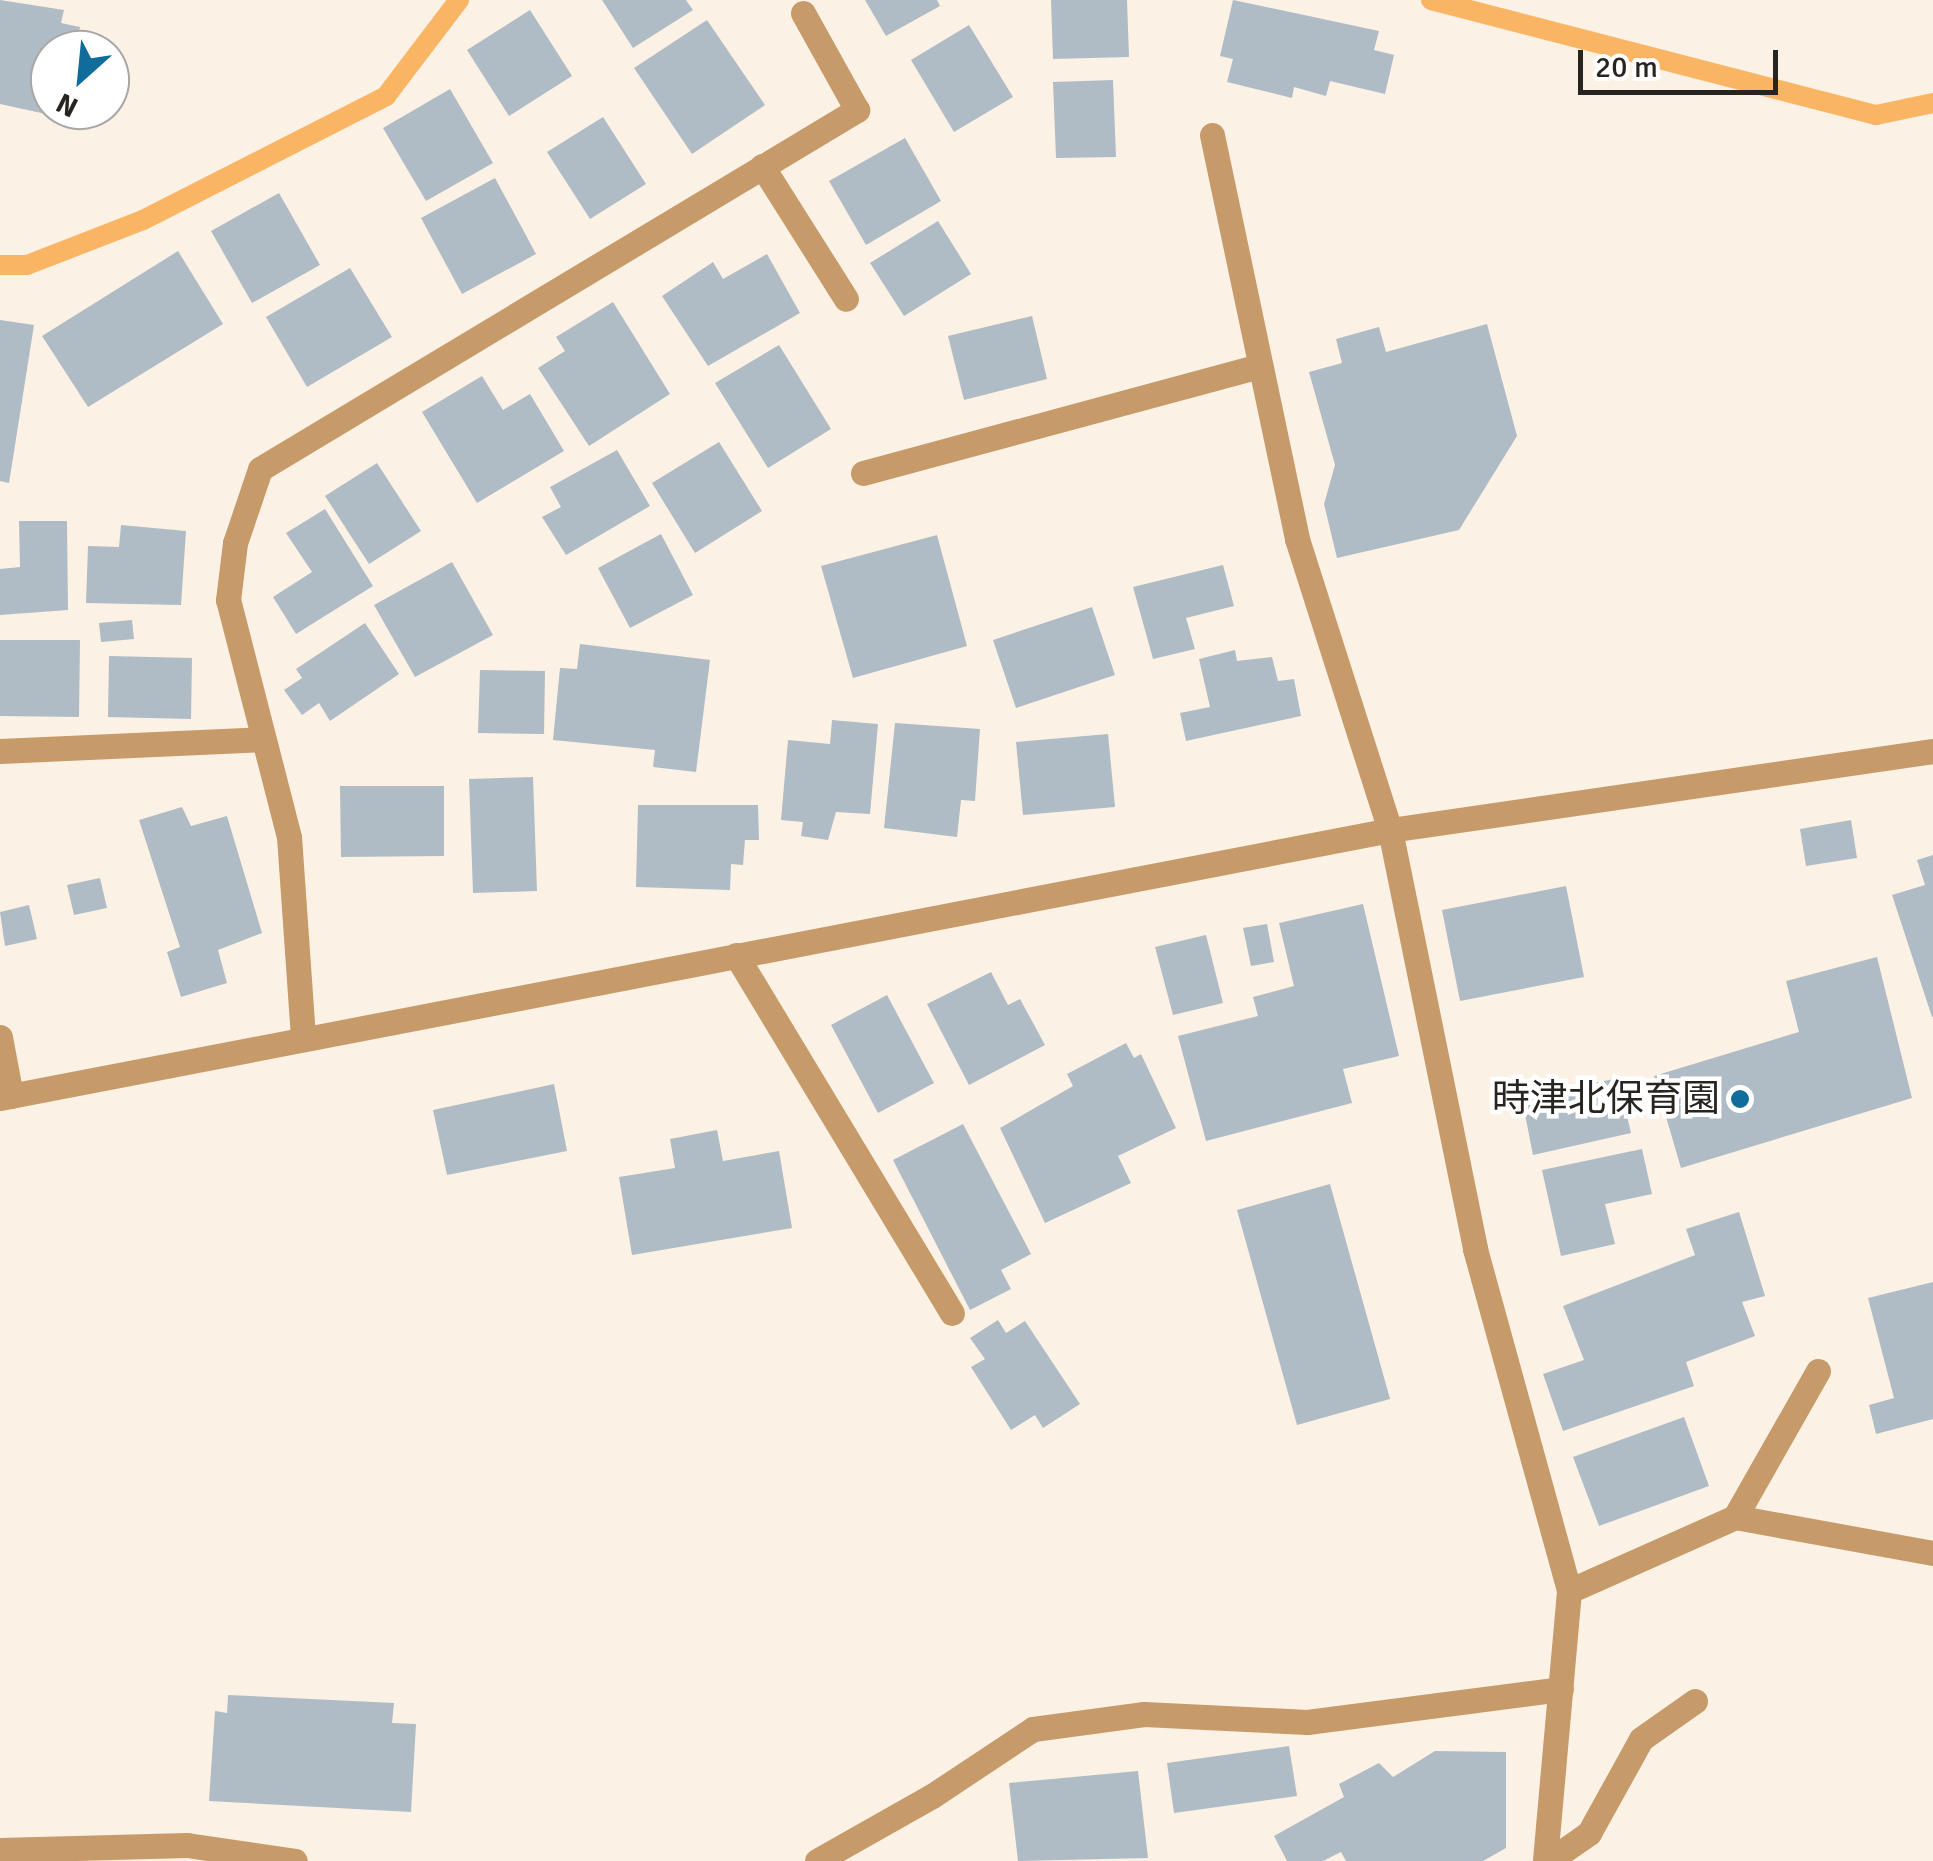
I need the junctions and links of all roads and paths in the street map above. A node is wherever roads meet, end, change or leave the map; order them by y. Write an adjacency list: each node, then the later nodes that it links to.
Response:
1 (803, 13): 3 (street)
2 (1212, 135): 5 (street)
3 (762, 166): 4 (street); 7 (street)
4 (846, 299)
5 (1260, 366): 6 (street); 10 (street)
6 (863, 473)
7 (263, 738): 8 (street); 13 (street)
8 (0, 751)
9 (1933, 751): 10 (street)
10 (1390, 830): 11 (street); 19 (street)
11 (736, 955): 13 (street); 15 (street)
12 (0, 1037): 14 (street)
13 (303, 1038): 14 (street)
14 (6, 1097)
15 (952, 1314)
16 (1818, 1371): 17 (street)
17 (1735, 1518): 18 (street); 19 (street)
18 (1933, 1554)
19 (1568, 1592): 20 (street)
20 (1561, 1689): 25 (street); 26 (street)
21 (1695, 1701): 26 (street)
22 (0, 1850): 23 (street)
23 (255, 1858): 24 (street)
24 (295, 1861)
25 (818, 1861)
26 (1547, 1861)

